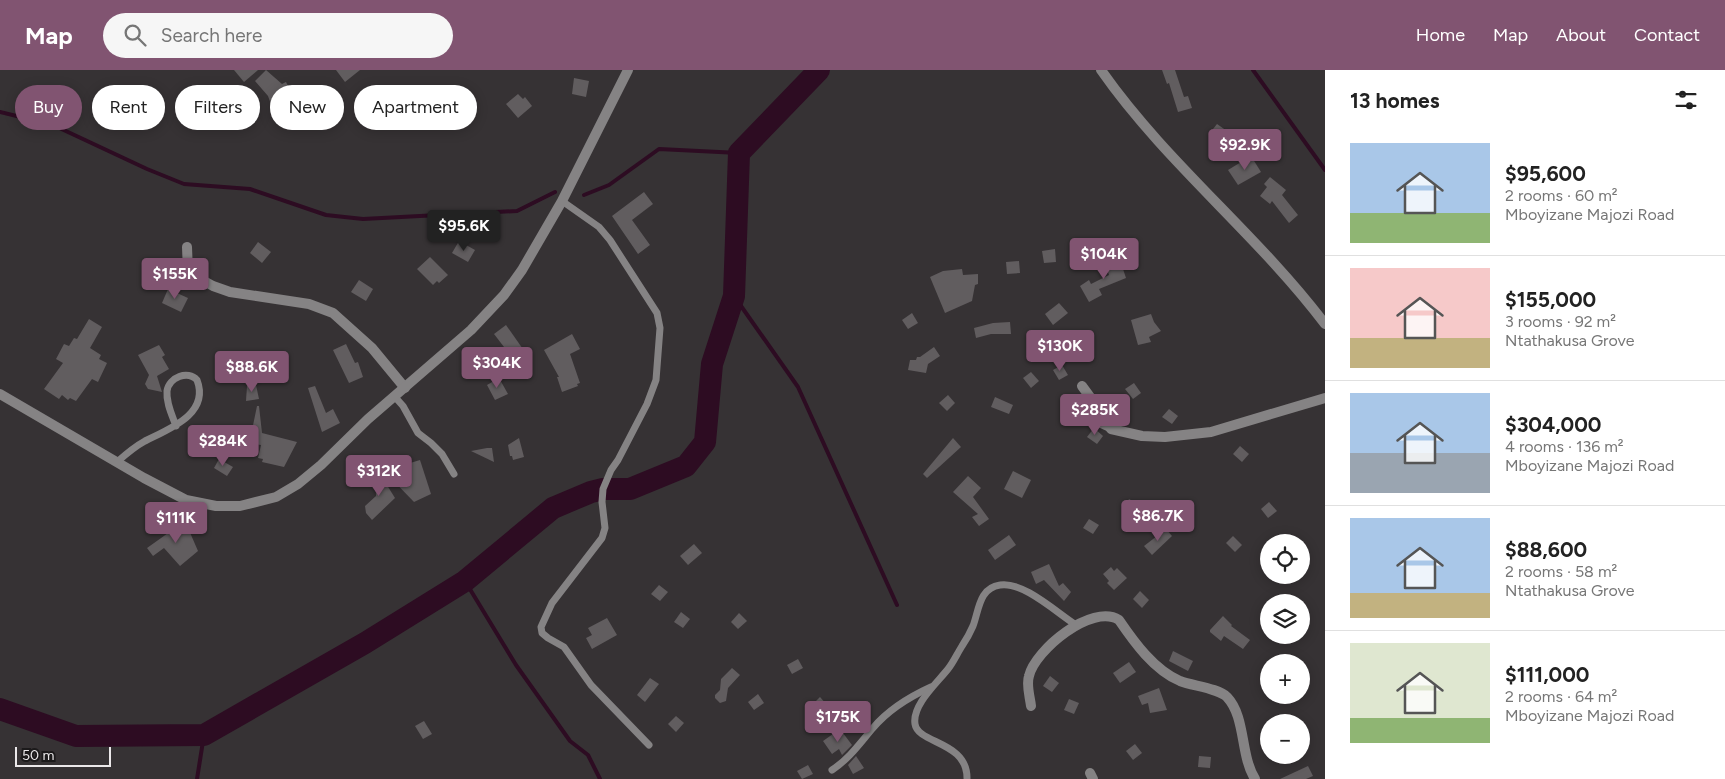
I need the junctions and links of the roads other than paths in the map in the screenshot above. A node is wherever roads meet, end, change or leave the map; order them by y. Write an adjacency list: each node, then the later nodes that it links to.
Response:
1 (628, 70): 3 (street)
2 (1101, 70): 5 (street)
3 (562, 200): 7 (street); 19 (lane)
4 (187, 247): 7 (street)
5 (1325, 324)
6 (1082, 386): 13 (street)
7 (405, 388): 9 (street)
8 (0, 394): 14 (street)
9 (395, 397): 14 (street); 15 (lane)
10 (1325, 398): 13 (street)
11 (1075, 408): 13 (lane)
12 (176, 426): 12 (lane); 14 (lane)
13 (1111, 429)
14 (117, 462)
15 (454, 474)
16 (1076, 625): 17 (lane); 18 (street); 22 (street)
17 (932, 687): 20 (lane); 21 (lane)
18 (1031, 706)
19 (649, 745)
20 (832, 770)
21 (967, 778)
22 (1255, 779)

